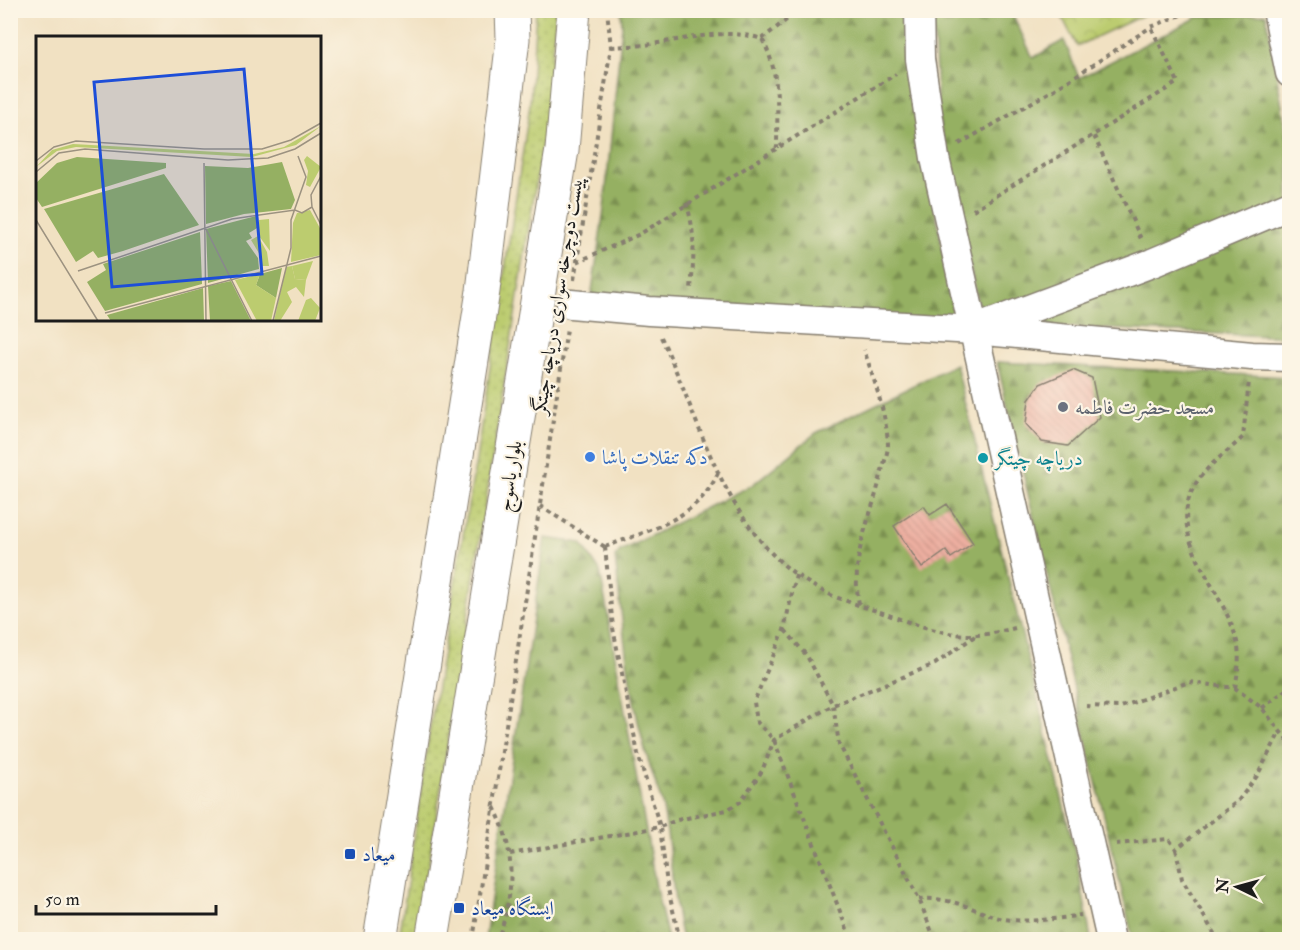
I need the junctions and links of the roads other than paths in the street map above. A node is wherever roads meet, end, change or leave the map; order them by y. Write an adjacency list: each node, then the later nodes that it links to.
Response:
1 (512, 10): 10 (main road)
2 (574, 10): 11 (main road, بلوار یاسوج)
3 (919, 10): 8 (street)
4 (1277, 10): 5 (street)
5 (1290, 73)
6 (1290, 205): 8 (street)
7 (570, 304): 8 (street)
8 (974, 330): 9 (street); 12 (street)
9 (1290, 357)
10 (380, 939)
11 (432, 939)
12 (1111, 939)

